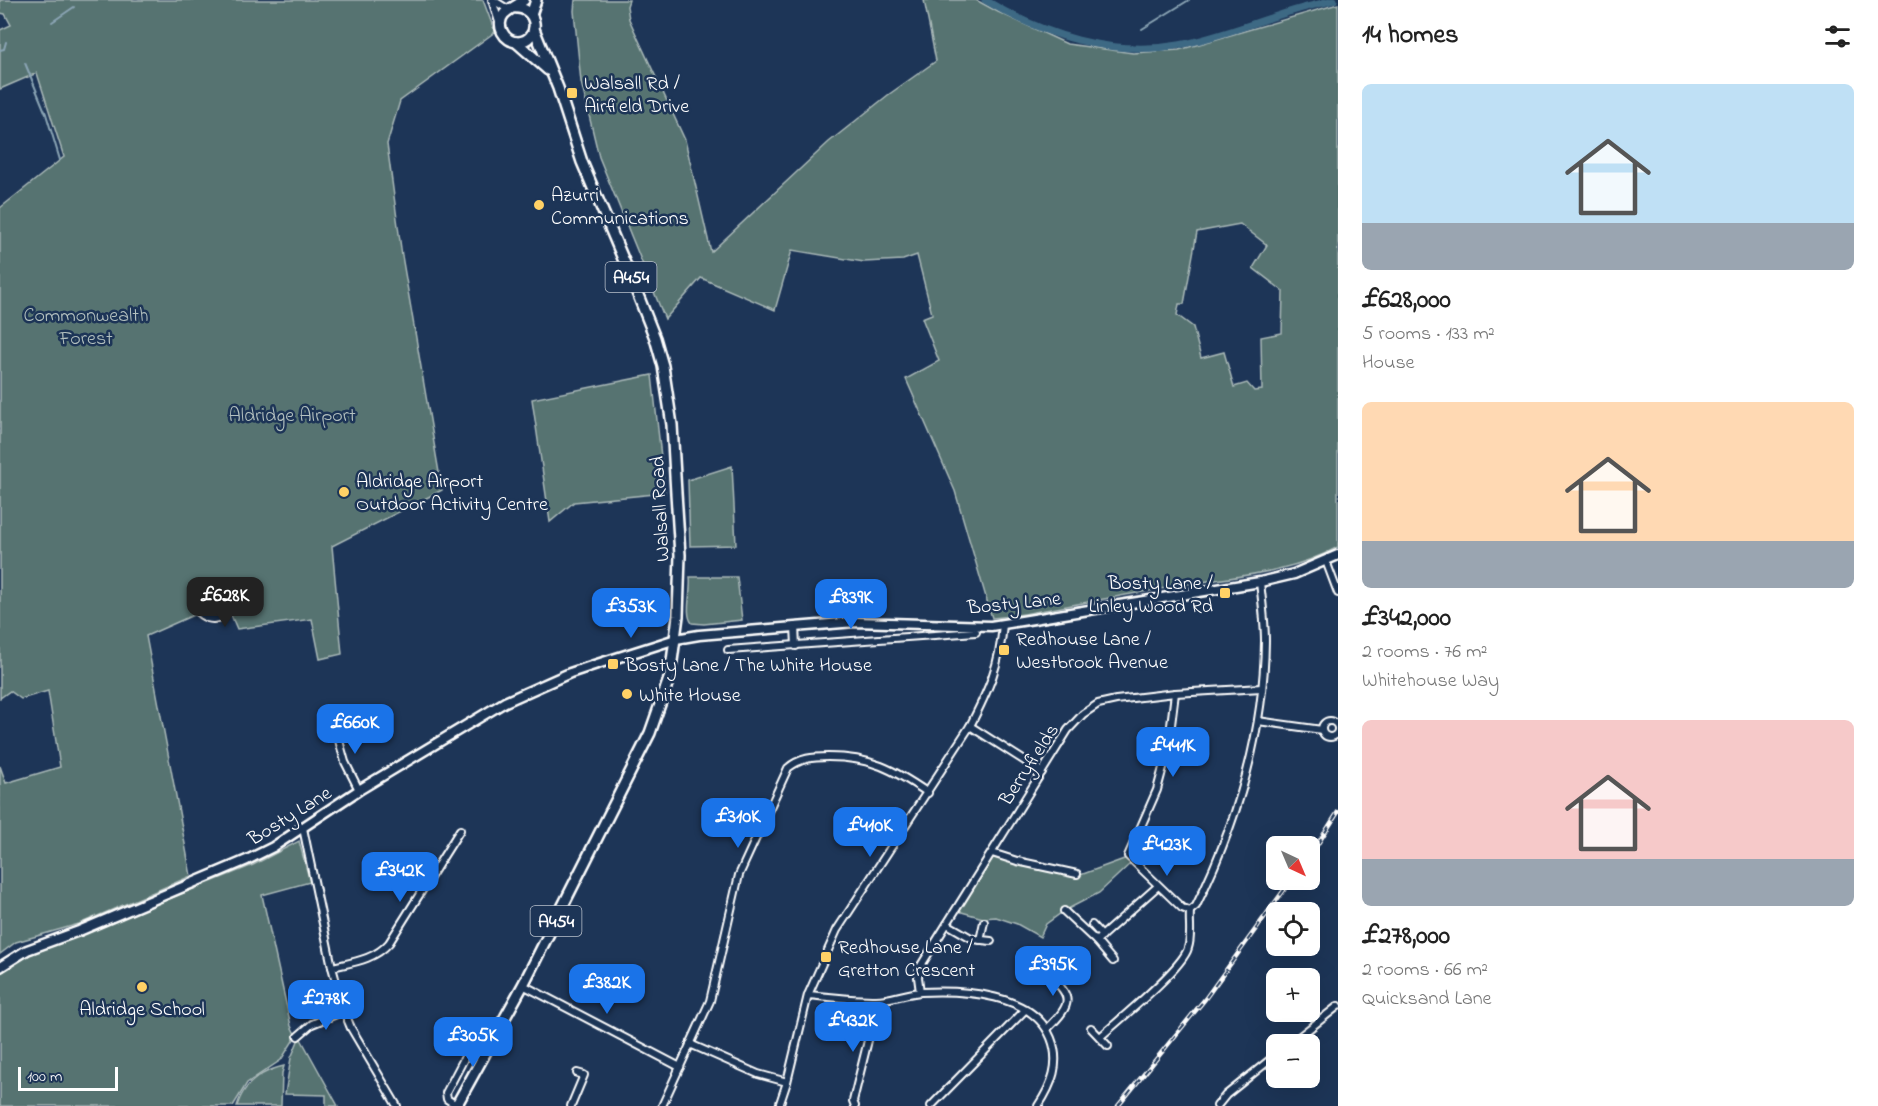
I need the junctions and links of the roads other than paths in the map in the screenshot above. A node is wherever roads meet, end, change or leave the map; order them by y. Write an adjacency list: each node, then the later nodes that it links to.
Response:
1 (493, 0): 4 (street); 6 (street)
2 (524, 0): 4 (main road)
3 (536, 0): 5 (main road)
4 (511, 9): 5 (main road); 6 (main road)
5 (531, 15): 7 (main road)
6 (500, 26): 8 (main road)
7 (534, 29): 8 (main road); 9 (main road, Walsall Road / A454)
8 (516, 42): 9 (main road, Walsall Road / A454)
9 (550, 71): 19 (main road, Walsall Road / A454)
10 (1338, 555): 11 (main road, Bosty Lane)
11 (1326, 561): 12 (main road, Bosty Lane); 14 (street)
12 (1260, 582): 16 (main road, Bosty Lane); 22 (street)
13 (229, 593): 15 (street)
14 (1338, 593)
15 (195, 609)
16 (1003, 624): 17 (main road, Bosty Lane); 26 (street)
17 (795, 626): 19 (main road, Bosty Lane); 20 (street)
18 (976, 632): 20 (street, Bosty Lane)
19 (676, 639): 29 (main road, Bosty Lane); 53 (main road, Walsall Road / A454)
20 (796, 646): 21 (street, Bosty Lane)
21 (728, 651)
22 (1262, 688): 23 (street, Berryfields); 24 (street)
23 (1175, 693): 28 (street, Berryfields); 37 (street)
24 (1258, 720): 27 (street); 39 (street)
25 (335, 726): 29 (street)
26 (970, 726): 28 (street); 30 (street)
27 (1322, 730)
28 (1042, 771): 35 (street, Berryfields)
29 (360, 790): 31 (main road, Bosty Lane)
30 (928, 793): 55 (street); 66 (street)
31 (303, 828): 49 (main road, Bosty Lane); 50 (street)
32 (460, 830): 34 (street)
33 (448, 834): 34 (street)
34 (454, 840): 50 (street)
35 (992, 853): 36 (street); 41 (street, Berryfields)
36 (1077, 874)
37 (1158, 886): 39 (street); 43 (street)
38 (1064, 911): 46 (street)
39 (1190, 911): 65 (street)
40 (984, 922): 44 (street)
41 (947, 924): 44 (street); 54 (street, Berryfields)
42 (1092, 926): 43 (street)
43 (1102, 936): 46 (street)
44 (980, 940): 45 (street)
45 (991, 941)
46 (1096, 941): 47 (street)
47 (1113, 961)
48 (1042, 966): 52 (street)
49 (0, 967)
50 (332, 967): 59 (street)
51 (1056, 967): 52 (street)
52 (1048, 974): 61 (street)
53 (523, 985): 62 (main road, Walsall Road / A454); 69 (street)
54 (920, 993): 56 (street); 58 (street)
55 (808, 995): 56 (street); 71 (street)
56 (878, 1000): 77 (street)
57 (1338, 1006): 63 (street)
58 (1026, 1010): 61 (street); 78 (street)
59 (344, 1011): 64 (street); 72 (street)
60 (1091, 1028): 65 (street)
61 (1047, 1029): 79 (street)
62 (495, 1034): 73 (main road, Walsall Road / A454); 73 (street, Walsall Road)
63 (1303, 1034)
64 (298, 1036)
65 (1100, 1037): 67 (street)
66 (690, 1044): 69 (street); 71 (street)
67 (1108, 1046)
68 (1266, 1063): 80 (street)
69 (680, 1067): 75 (street)
70 (577, 1073): 74 (street)
71 (787, 1082): 76 (street)
72 (398, 1106)
73 (456, 1106)
74 (571, 1106)
75 (662, 1106)
76 (779, 1106)
77 (855, 1106)
78 (931, 1106)
79 (1038, 1106)
80 (1217, 1106)

